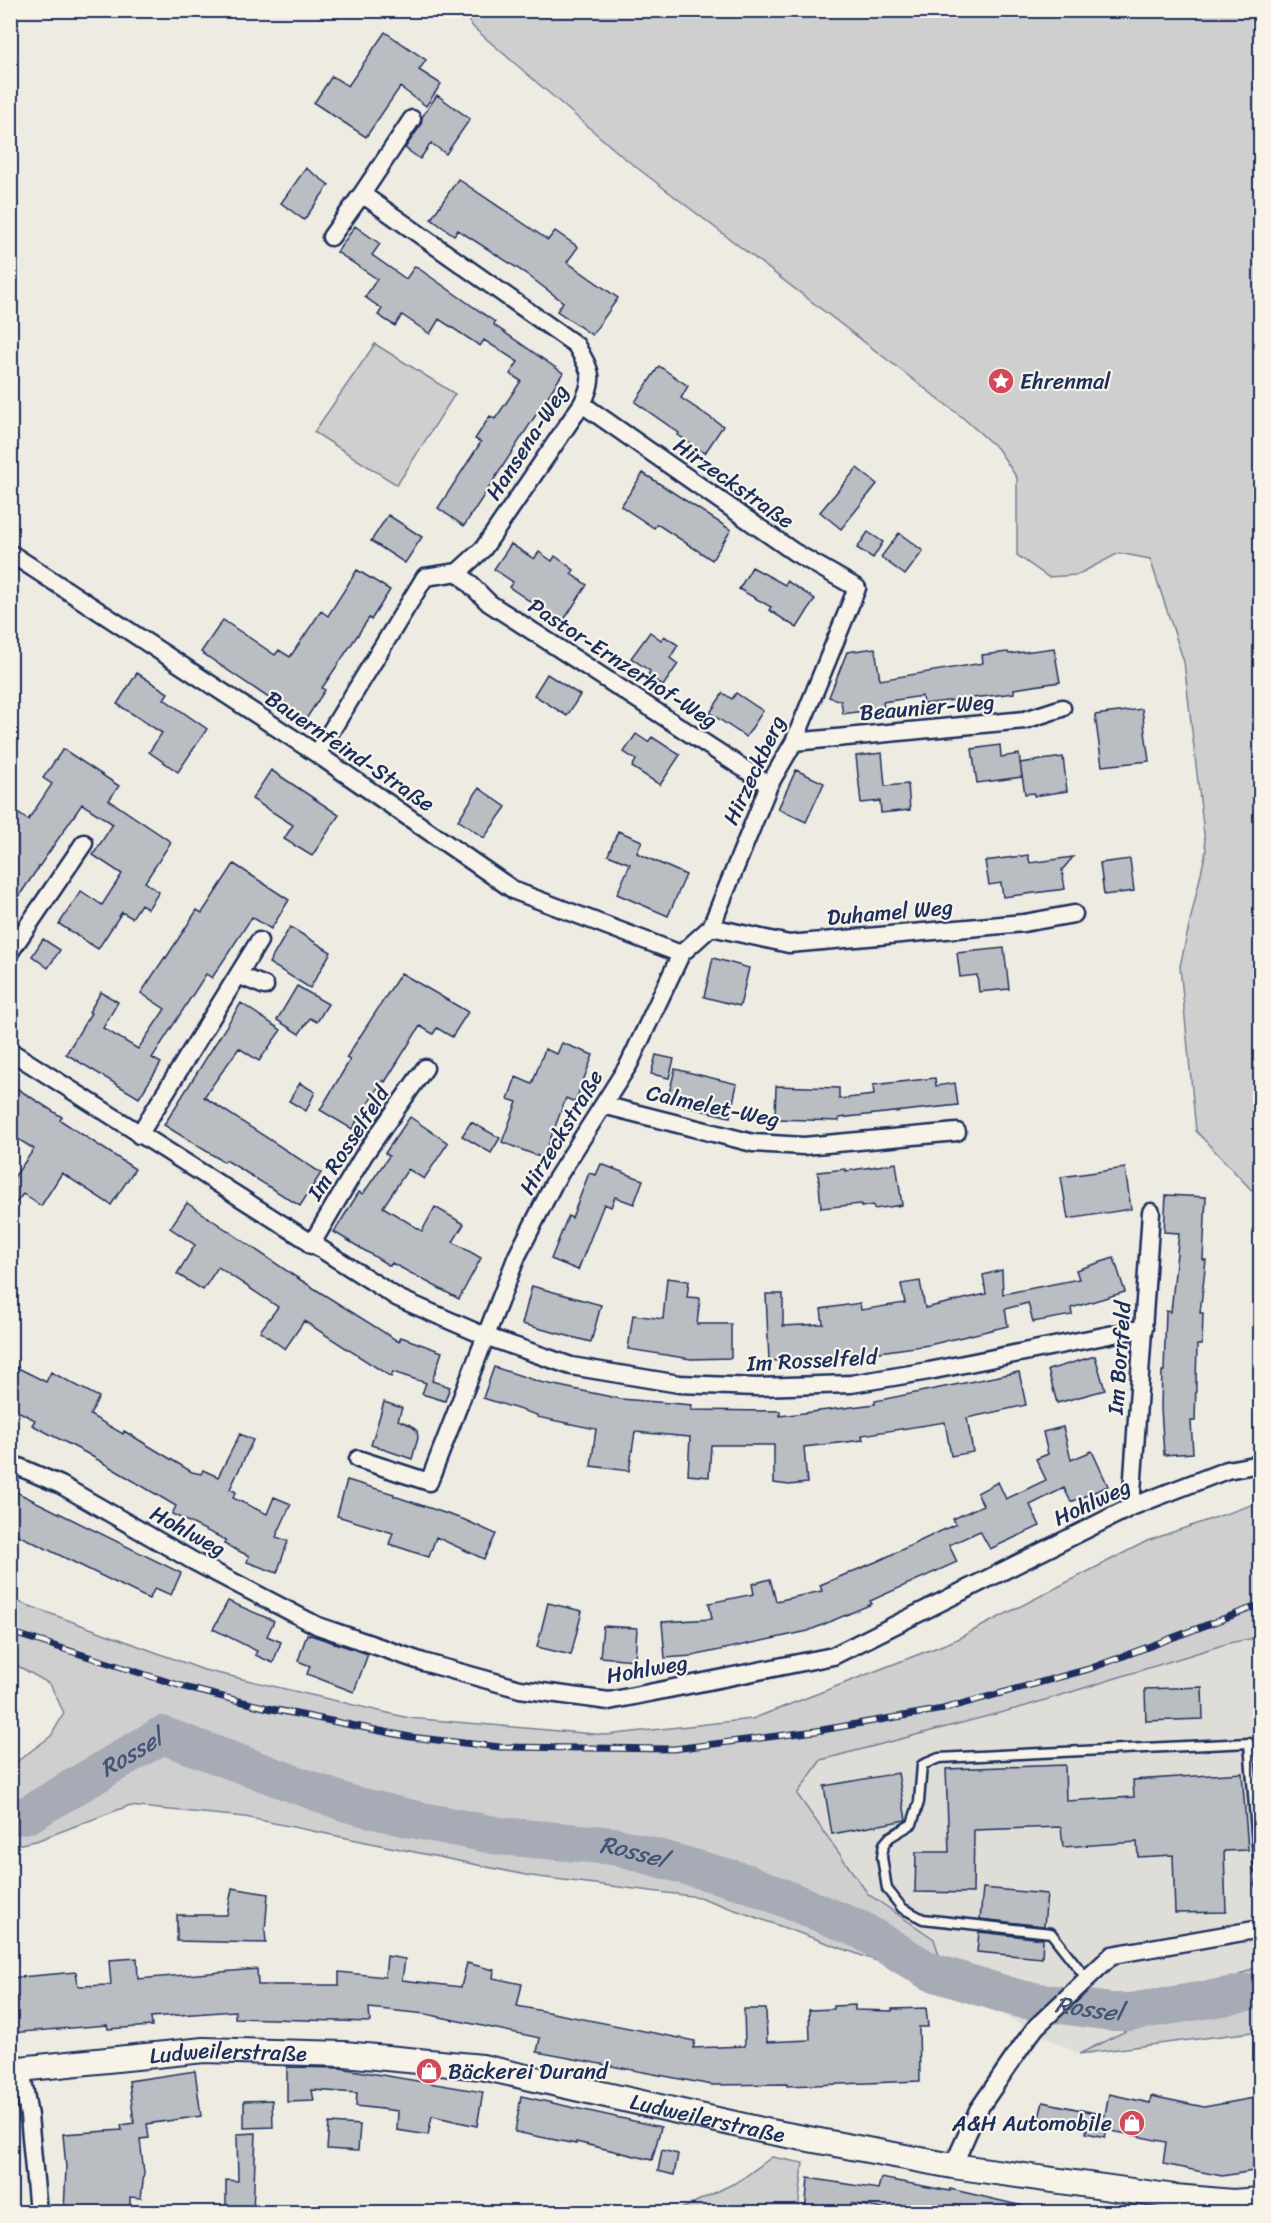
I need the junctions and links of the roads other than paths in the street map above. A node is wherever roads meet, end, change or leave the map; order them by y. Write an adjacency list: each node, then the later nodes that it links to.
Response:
1 (412, 119): 2 (street)
2 (362, 194): 3 (street); 4 (street, Hansena-Weg)
3 (331, 237)
4 (582, 404): 6 (street, Hansena-Weg); 7 (street, Hirzeckstraße)
5 (10, 553): 10 (street, Bauernfeind-Straße)
6 (458, 573): 10 (street); 11 (street, Pastor-Ernzerhof-Weg)
7 (853, 596): 9 (street, Hirzeckberg)
8 (1062, 708): 9 (street, Beaunier-Weg)
9 (794, 742): 11 (street, Hirzeckberg)
10 (316, 754): 17 (street, Bauernfeind-Straße)
11 (769, 785): 14 (street, Hirzeckberg)
12 (84, 843): 16 (street)
13 (1074, 914): 14 (street, Duhamel Weg)
14 (711, 927): 17 (street, Hirzeckberg)
15 (259, 941): 18 (street)
16 (10, 952)
17 (681, 954): 22 (street, Hirzeckstraße)
18 (238, 975): 19 (street); 24 (street)
19 (265, 986)
20 (10, 1051): 24 (street, Im Rosselfeld)
21 (425, 1068): 26 (street, Im Rosselfeld)
22 (603, 1105): 23 (street, Calmelet-Weg); 28 (street, Hirzeckstraße)
23 (957, 1132)
24 (139, 1135): 26 (street, Im Rosselfeld)
25 (1151, 1212): 27 (street, Im Borrfeld)
26 (311, 1245): 28 (street, Im Rosselfeld)
27 (1144, 1328): 28 (street, Im Rosselfeld); 32 (street, Im Borrfeld)
28 (485, 1336): 29 (street)
29 (358, 1459)
30 (10, 1463): 32 (street, Hohlweg)
31 (1260, 1464): 32 (street, Hohlweg)
32 (1131, 1507)
33 (1260, 1883): 35 (lane)
34 (1260, 1929): 35 (street)
35 (1081, 1984): 37 (street)
36 (16, 2069): 37 (main road, Ludweilerstraße); 40 (street)
37 (953, 2166): 39 (main road, Ludweilerstraße)
38 (1260, 2200): 39 (main road, Ludweilerstraße)
39 (1175, 2205)
40 (38, 2212)

